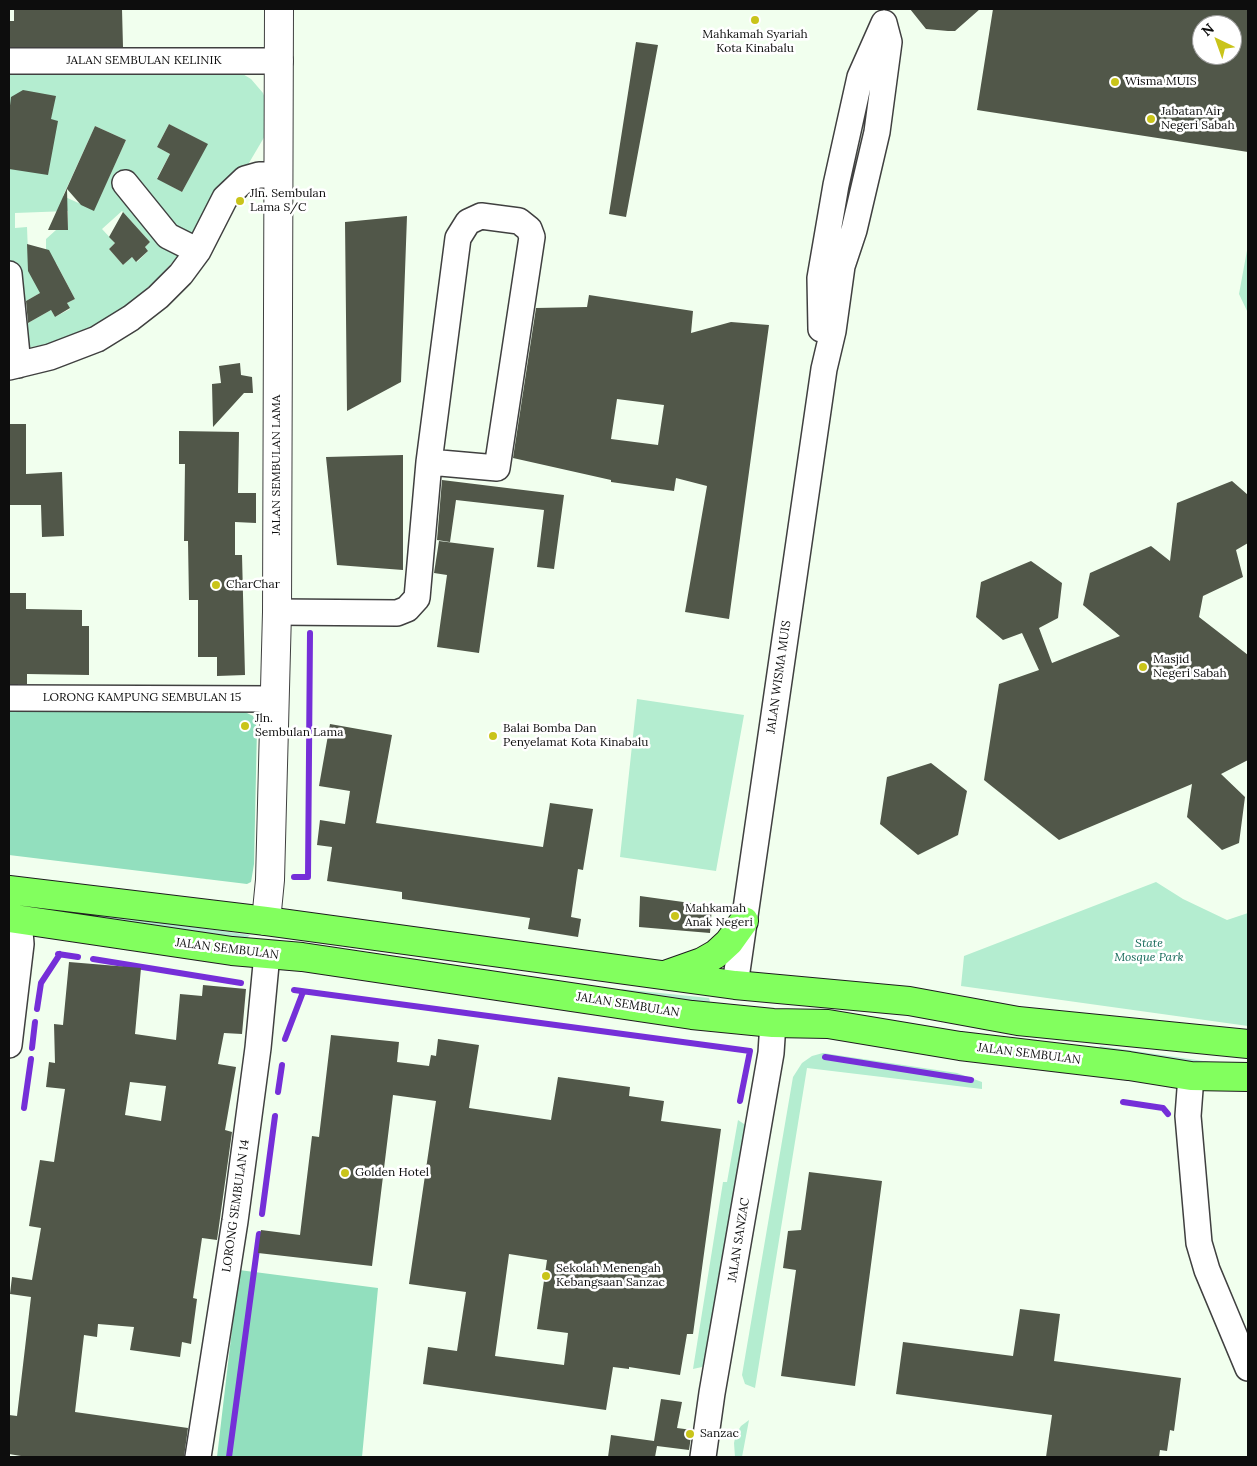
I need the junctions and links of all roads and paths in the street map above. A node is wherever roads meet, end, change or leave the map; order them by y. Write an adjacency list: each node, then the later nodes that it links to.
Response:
1 (279, 9): 3 (street, JALAN SEMBULAN LAMA)
2 (9, 61): 3 (street, JALAN SEMBULAN KELINIK)
3 (280, 61): 4 (street, JALAN SEMBULAN LAMA)
4 (277, 175): 6 (street); 11 (street, JALAN SEMBULAN LAMA)
5 (125, 183): 6 (street)
6 (198, 251): 8 (street)
7 (9, 274): 8 (street)
8 (14, 366)
9 (824, 368): 9 (street); 17 (street, JALAN WISMA MUIS)
10 (429, 462): 10 (street); 11 (street)
11 (277, 612): 13 (street, JALAN SEMBULAN LAMA)
12 (9, 698): 13 (street, LORONG KAMPUNG SEMBULAN 15)
13 (275, 699): 16 (street, JALAN SEMBULAN LAMA)
14 (9, 890): 16 (main road)
15 (14, 918): 18 (main road, JALAN SEMBULAN); 29 (street)
16 (266, 921): 18 (main road); 20 (main road); 21 (main road)
17 (744, 921): 22 (main road); 23 (street, JALAN WISMA MUIS)
18 (232, 951): 19 (main road, JALAN SEMBULAN)
19 (267, 954): 20 (main road, JALAN SEMBULAN); 34 (street, LORONG SEMBULAN 14)
20 (302, 957): 24 (main road, JALAN SEMBULAN)
21 (592, 964): 22 (main road); 24 (main road)
22 (662, 975): 23 (main road)
23 (735, 985): 25 (main road); 27 (main road); 28 (main road)
24 (627, 1004): 25 (main road, JALAN SEMBULAN)
25 (692, 1014): 26 (main road, JALAN SEMBULAN)
26 (773, 1023): 27 (main road, JALAN SEMBULAN); 35 (street, JALAN SANZAC)
27 (828, 1024): 31 (main road, JALAN SEMBULAN)
28 (1248, 1044)
29 (9, 1045)
30 (1248, 1053): 31 (main road)
31 (1191, 1076): 32 (main road, JALAN SEMBULAN); 33 (street)
32 (1248, 1077)
33 (1248, 1368)
34 (198, 1457)
35 (703, 1457)

